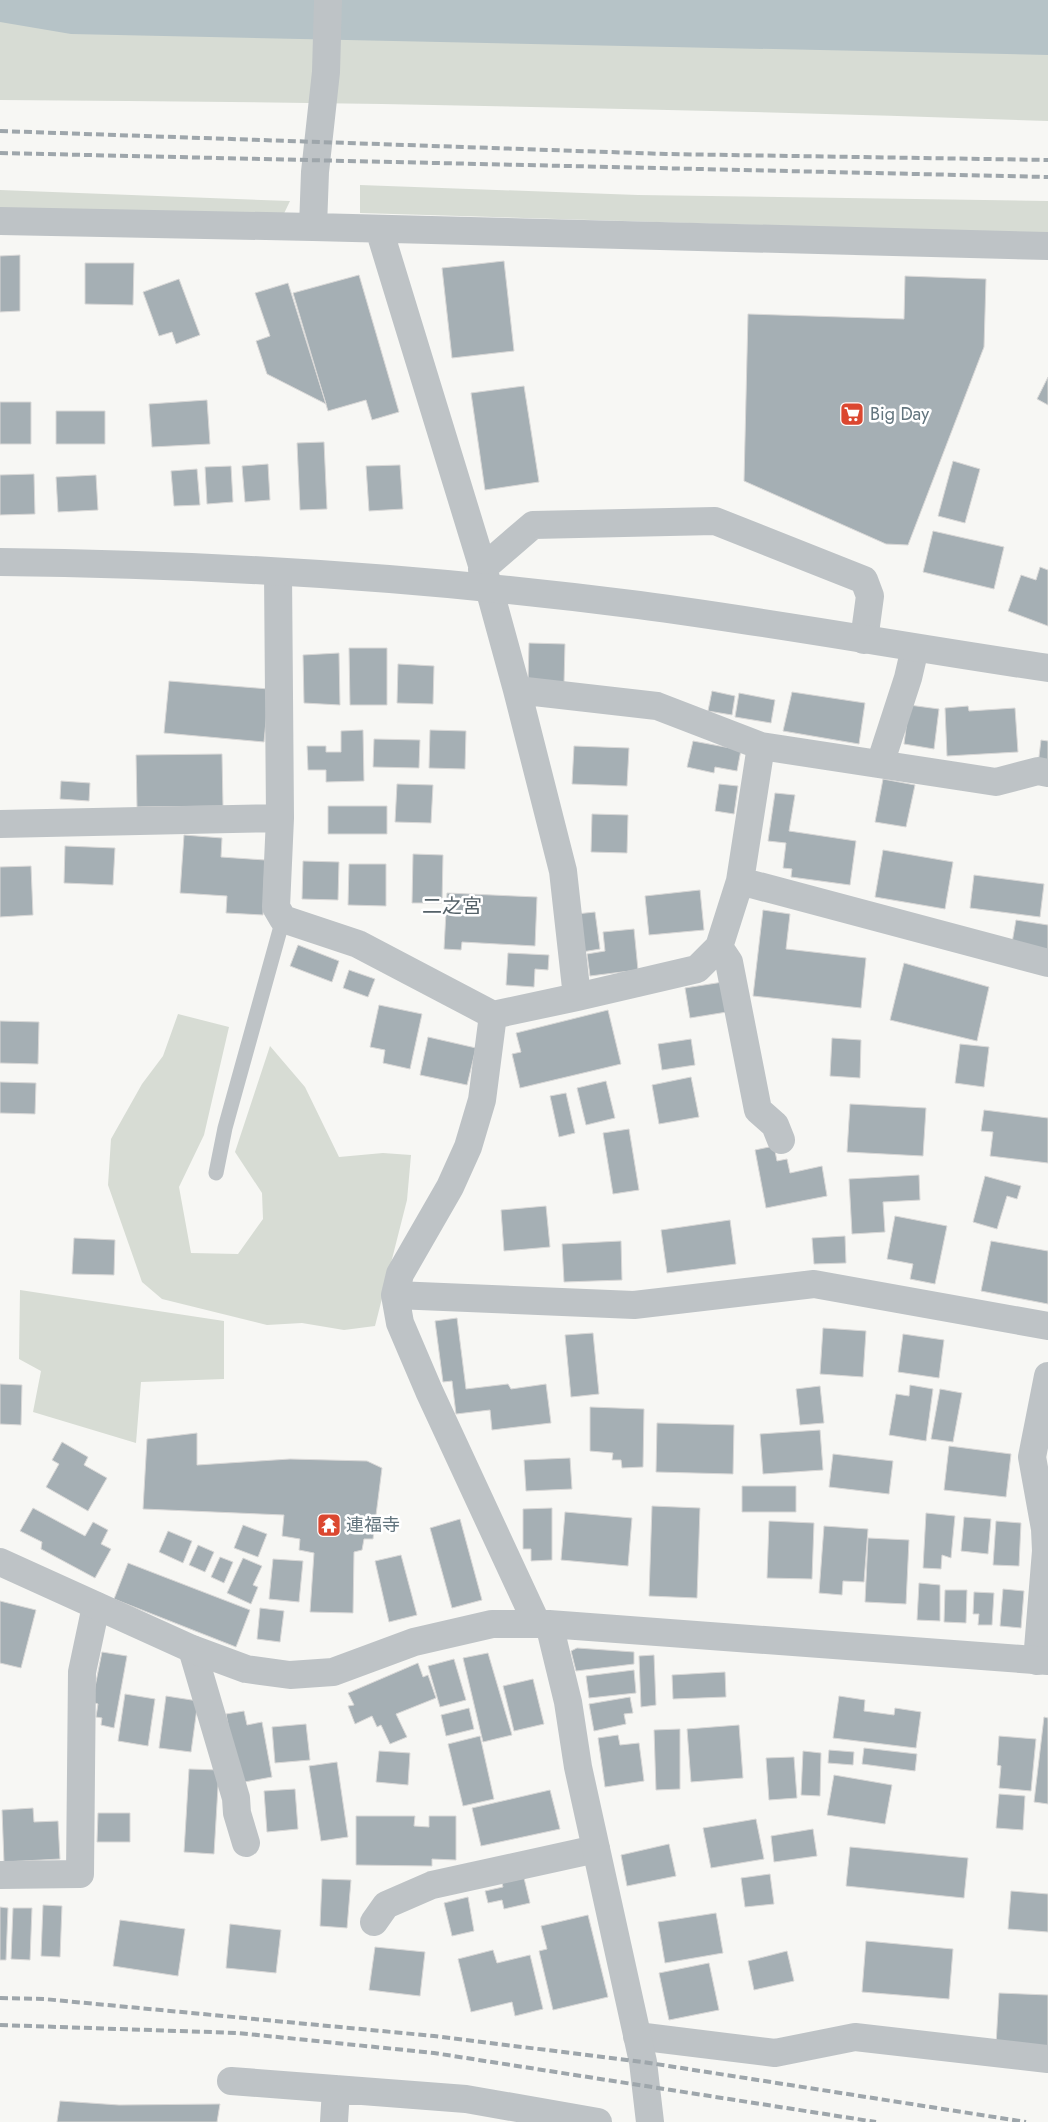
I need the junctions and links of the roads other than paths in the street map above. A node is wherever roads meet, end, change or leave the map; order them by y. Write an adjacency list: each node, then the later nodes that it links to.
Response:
1 (328, 0): 3 (street)
2 (0, 222): 3 (street)
3 (313, 227): 4 (street)
4 (379, 229): 5 (street); 8 (street)
5 (1048, 246)
6 (0, 562): 7 (street)
7 (278, 572): 8 (street); 16 (street)
8 (485, 578): 9 (street); 9 (street); 12 (street)
9 (864, 640): 10 (street)
10 (915, 648): 11 (street); 14 (street)
11 (1048, 668)
12 (517, 690): 13 (street); 22 (street)
13 (761, 746): 14 (street); 18 (street)
14 (880, 764): 15 (street)
15 (1048, 773)
16 (280, 818): 17 (street); 19 (street)
17 (0, 824)
18 (740, 881): 20 (street); 21 (street)
19 (283, 919): 23 (street); 25 (lane)
20 (719, 947): 22 (street); 24 (street)
21 (1048, 964)
22 (577, 998): 23 (street)
23 (493, 1015): 26 (street)
24 (781, 1140)
25 (216, 1173)
26 (395, 1295): 27 (street); 31 (street)
27 (1048, 1326)
28 (1048, 1376): 33 (street)
29 (0, 1562): 30 (street)
30 (96, 1606): 32 (street); 36 (street)
31 (543, 1624): 32 (street); 33 (street); 35 (street)
32 (192, 1649): 34 (street)
33 (1043, 1661)
34 (246, 1843)
35 (596, 1849): 37 (street); 38 (street)
36 (0, 1875)
37 (374, 1922)
38 (637, 2036): 39 (street); 44 (street)
39 (1048, 2059)
40 (231, 2081): 41 (street)
41 (336, 2089): 42 (street); 43 (street)
42 (334, 2122)
43 (598, 2122)
44 (650, 2122)

